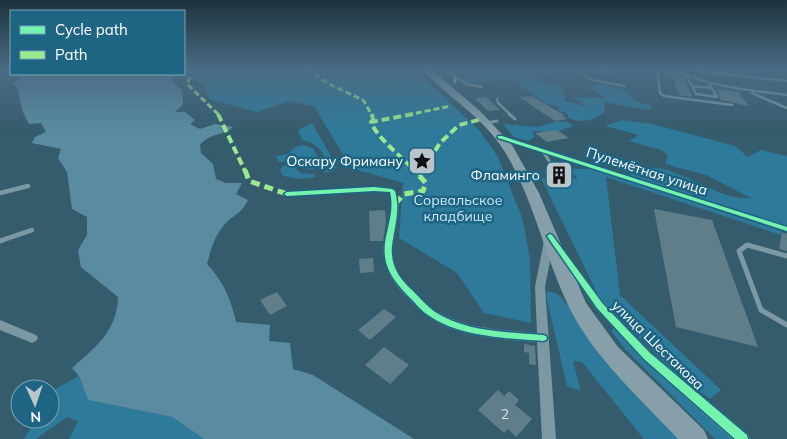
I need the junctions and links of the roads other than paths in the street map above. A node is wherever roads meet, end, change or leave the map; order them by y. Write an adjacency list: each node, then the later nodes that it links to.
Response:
1 (452, 89): 15 (main road, улица Шестакова)
2 (660, 89): 12 (lane)
3 (694, 89): 9 (lane)
4 (703, 89): 9 (lane)
5 (713, 89): 9 (lane)
6 (740, 89): 7 (lane)
7 (746, 91): 8 (lane); 11 (lane)
8 (787, 95): 11 (lane)
9 (707, 96)
10 (497, 99): 14 (lane)
11 (766, 99): 13 (lane)
12 (732, 106)
13 (787, 108)
14 (515, 119)
15 (500, 137): 16 (street, Пулемётная улица); 23 (main road, улица Шестакова)
16 (542, 150): 17 (lane); 22 (street, Пулемётная улица)
17 (555, 170)
18 (28, 186): 19 (lane)
19 (0, 193)
20 (287, 194): 29 (street)
21 (32, 230): 24 (lane)
22 (787, 230)
23 (550, 236): 29 (street); 31 (main road); 32 (street, улица Шестакова)
24 (0, 241)
25 (787, 256): 27 (lane)
26 (0, 325): 28 (street)
27 (787, 325)
28 (32, 338)
29 (543, 338): 30 (street)
30 (549, 439)
31 (694, 439)
32 (743, 439)

